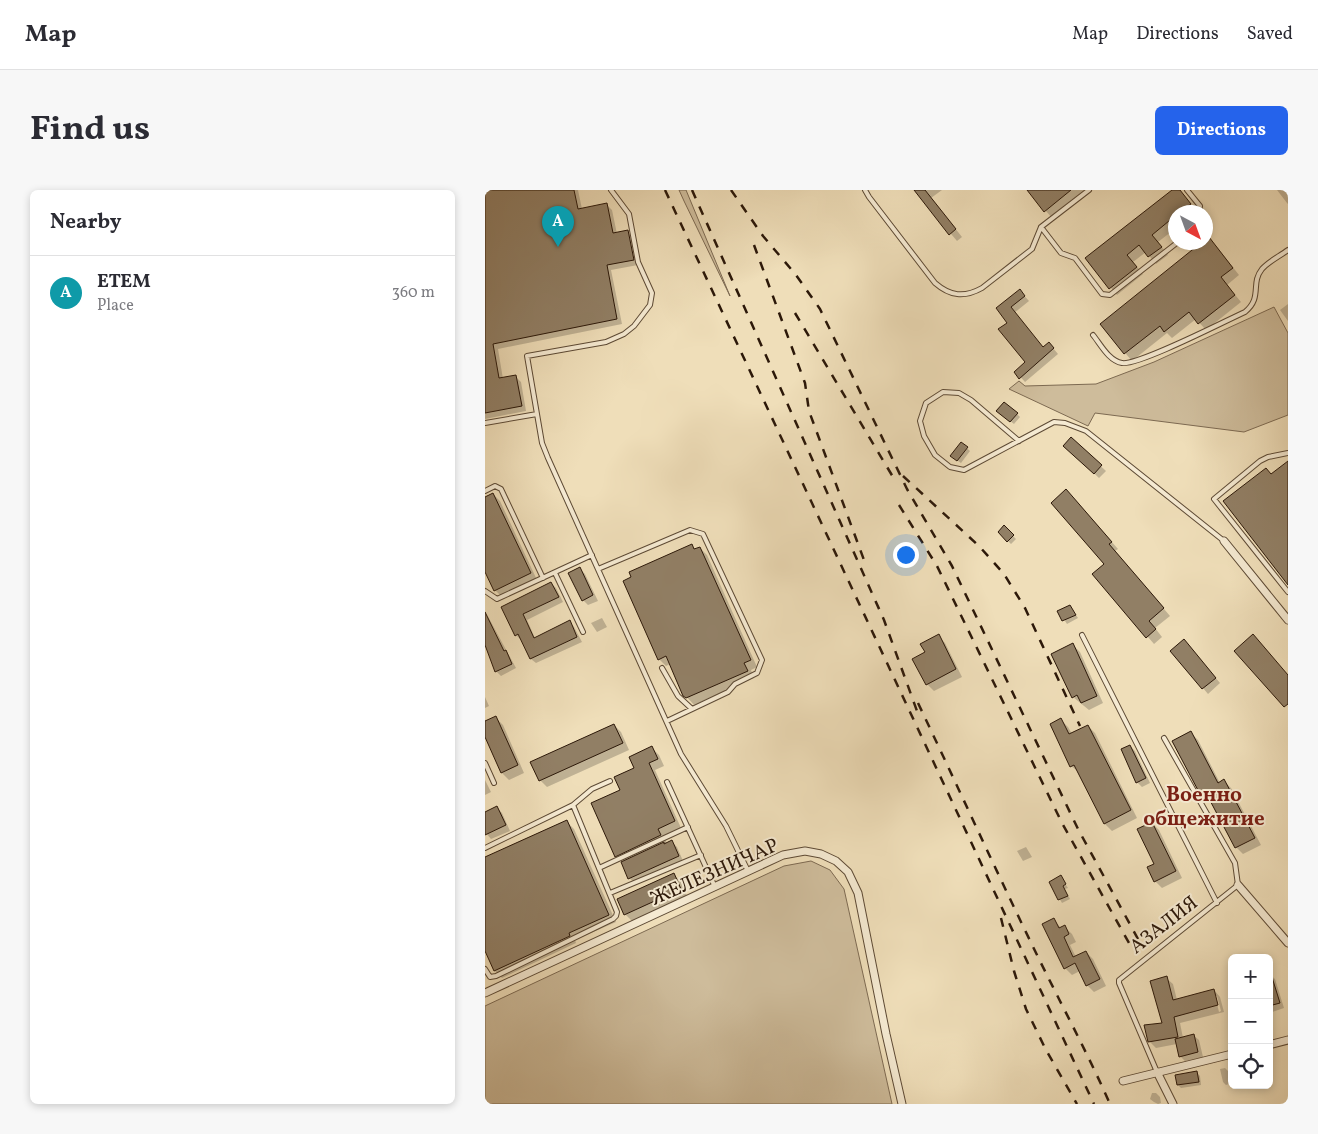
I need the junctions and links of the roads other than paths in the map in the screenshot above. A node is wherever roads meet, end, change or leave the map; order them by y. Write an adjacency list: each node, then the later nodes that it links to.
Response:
1 (611, 190): 10 (lane)
2 (865, 190): 6 (lane)
3 (1089, 190): 6 (lane)
4 (1187, 190): 5 (lane)
5 (1199, 205)
6 (1041, 227): 7 (lane)
7 (1168, 250)
8 (1288, 250): 9 (lane)
9 (1093, 335)
10 (537, 414): 11 (lane); 16 (lane)
11 (485, 423)
12 (1019, 440): 12 (lane); 15 (lane)
13 (1288, 453): 21 (lane)
14 (485, 491): 19 (lane)
15 (1224, 541): 22 (street)
16 (592, 556): 17 (lane); 18 (lane)
17 (598, 569): 26 (lane); 27 (lane)
18 (555, 572): 19 (lane); 23 (lane)
19 (543, 578): 20 (lane)
20 (485, 591)
21 (1288, 592)
22 (1288, 620)
23 (583, 632)
24 (1082, 636): 42 (lane, АЗАЛИЯ)
25 (662, 668): 26 (lane)
26 (692, 709): 27 (lane)
27 (667, 721): 38 (lane)
28 (1164, 738): 39 (lane)
29 (485, 763): 32 (lane)
30 (610, 781): 33 (lane)
31 (667, 782): 34 (lane)
32 (494, 783)
33 (573, 805): 35 (lane); 37 (lane)
34 (688, 827): 36 (lane); 37 (lane)
35 (485, 848)
36 (701, 855): 40 (lane); 41 (lane)
37 (599, 868): 41 (lane)
38 (749, 872): 40 (street, ЖЕЛЕЗНИЧАР); 51 (street, ЖЕЛЕЗНИЧАР)
39 (1239, 885): 42 (lane); 43 (street)
40 (715, 887): 45 (street, ЖЕЛЕЗНИЧАР)
41 (610, 893): 44 (lane)
42 (1217, 903): 49 (lane, АЗАЛИЯ)
43 (1288, 943)
44 (485, 969)
45 (485, 993)
46 (1288, 1040): 47 (street)
47 (1273, 1044)
48 (1228, 1055): 49 (street)
49 (1157, 1072): 50 (street); 52 (street, АЗАЛИЯ)
50 (1123, 1081)
51 (902, 1104)
52 (1173, 1104)

